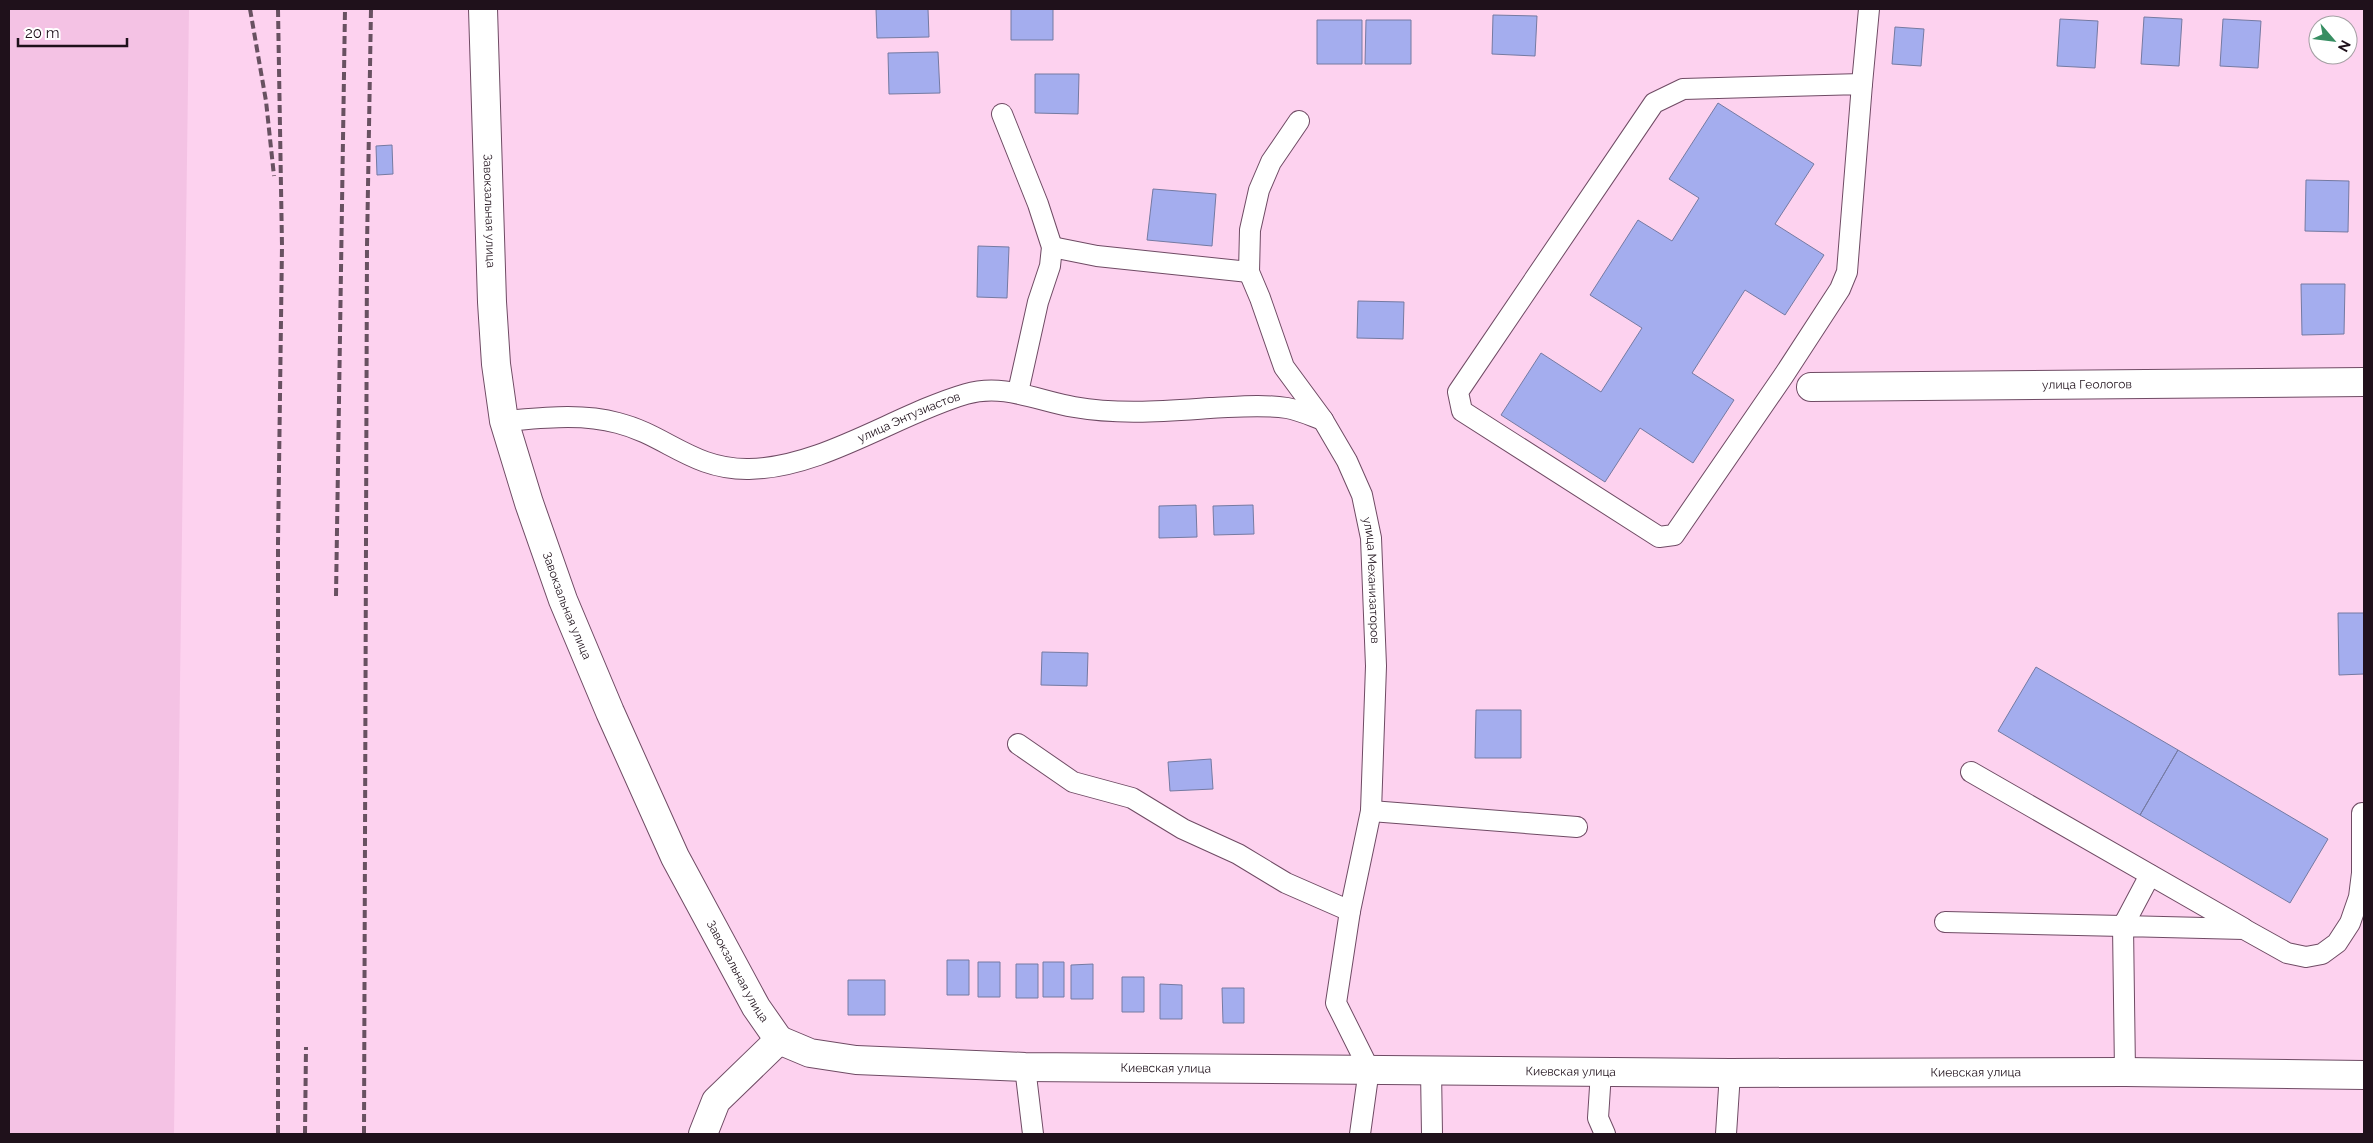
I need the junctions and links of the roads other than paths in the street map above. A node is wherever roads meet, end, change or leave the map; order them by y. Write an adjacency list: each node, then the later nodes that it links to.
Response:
1 (483, 9): 13 (street, Завокзальная улица)
2 (1869, 9): 3 (lane)
3 (1862, 84): 8 (lane); 8 (lane)
4 (1002, 114): 6 (lane)
5 (1299, 121): 7 (lane, улица Механизаторов)
6 (1052, 247): 7 (lane); 11 (lane)
7 (1249, 272): 12 (lane, улица Механизаторов)
8 (1784, 376): 10 (lane)
9 (2364, 382): 10 (street, улица Геологов)
10 (1811, 387)
11 (1018, 392): 12 (lane, улица Энтузиастов); 13 (lane, улица Энтузиастов)
12 (1324, 420): 16 (lane, улица Механизаторов)
13 (504, 421): 24 (street, Завокзальная улица)
14 (1018, 744): 20 (lane)
15 (1971, 772): 19 (lane)
16 (1372, 811): 18 (lane); 20 (lane, улица Механизаторов)
17 (2362, 813): 23 (lane)
18 (1578, 827)
19 (2150, 875): 22 (lane); 23 (lane)
20 (1350, 910): 26 (lane, улица Механизаторов)
21 (1945, 922): 22 (lane)
22 (2123, 926): 23 (lane); 29 (lane)
23 (2244, 929)
24 (780, 1040): 25 (street, Киевская улица); 32 (street)
25 (1025, 1067): 26 (street, Киевская улица); 33 (lane)
26 (1369, 1069): 27 (street, Киевская улица); 34 (lane)
27 (1431, 1070): 28 (street, Киевская улица); 35 (lane)
28 (1601, 1072): 30 (street, Киевская улица); 36 (lane)
29 (2125, 1072): 30 (street, Киевская улица); 31 (street, Киевская улица)
30 (1730, 1073): 37 (lane)
31 (2364, 1075)
32 (703, 1134)
33 (1032, 1134)
34 (1360, 1134)
35 (1432, 1134)
36 (1605, 1134)
37 (1726, 1134)

